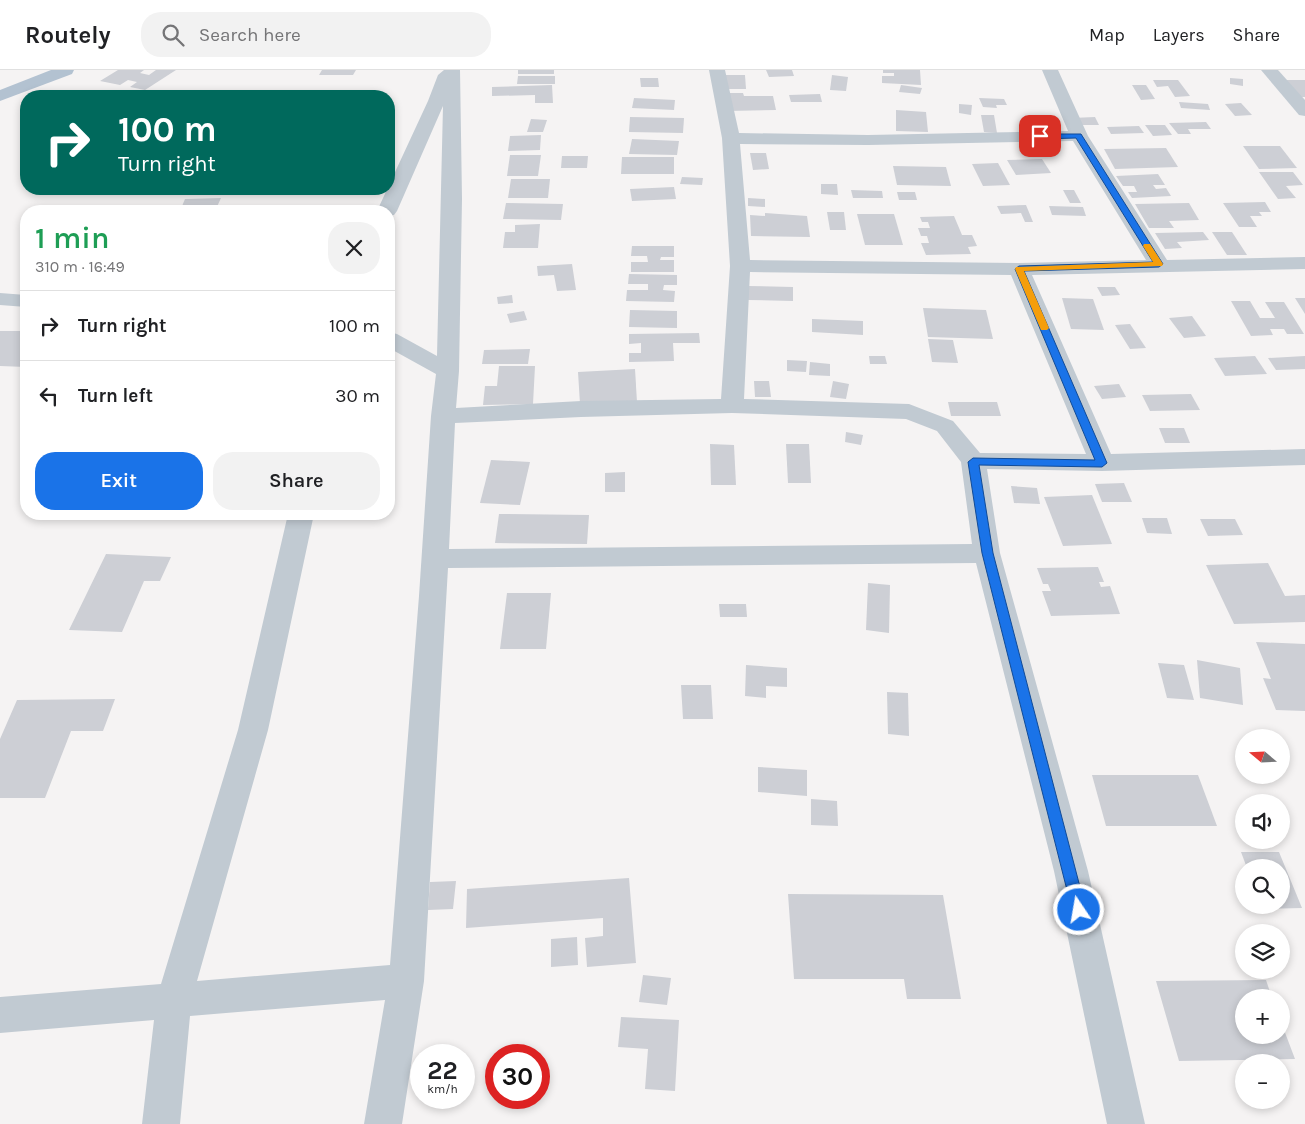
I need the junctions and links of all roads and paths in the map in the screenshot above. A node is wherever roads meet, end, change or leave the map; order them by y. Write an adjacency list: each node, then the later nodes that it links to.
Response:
1 (66, 70): 7 (main road)
2 (448, 70): 11 (street)
3 (452, 70): 19 (street)
4 (717, 70): 10 (street)
5 (1050, 70): 9 (street)
6 (1269, 70): 8 (street)
7 (0, 96)
8 (1305, 111)
9 (1079, 136): 10 (street); 13 (street)
10 (732, 138): 14 (street)
11 (395, 193)
12 (1305, 263): 13 (street)
13 (1159, 264): 15 (street)
14 (740, 266): 15 (street); 20 (street)
15 (1019, 269): 24 (street)
16 (0, 299): 17 (street)
17 (20, 301)
18 (395, 342): 19 (street)
19 (448, 371): 21 (street)
20 (732, 406): 21 (street); 23 (street)
21 (443, 416): 27 (street)
22 (1305, 458): 24 (street)
23 (973, 462): 24 (street); 26 (street)
24 (1102, 463)
25 (301, 520): 29 (street)
26 (987, 553): 27 (street); 33 (street)
27 (435, 559): 28 (street)
28 (406, 981): 29 (street); 32 (street)
29 (174, 1000): 30 (street); 31 (street)
30 (0, 1015)
31 (161, 1124)
32 (383, 1124)
33 (1126, 1124)

